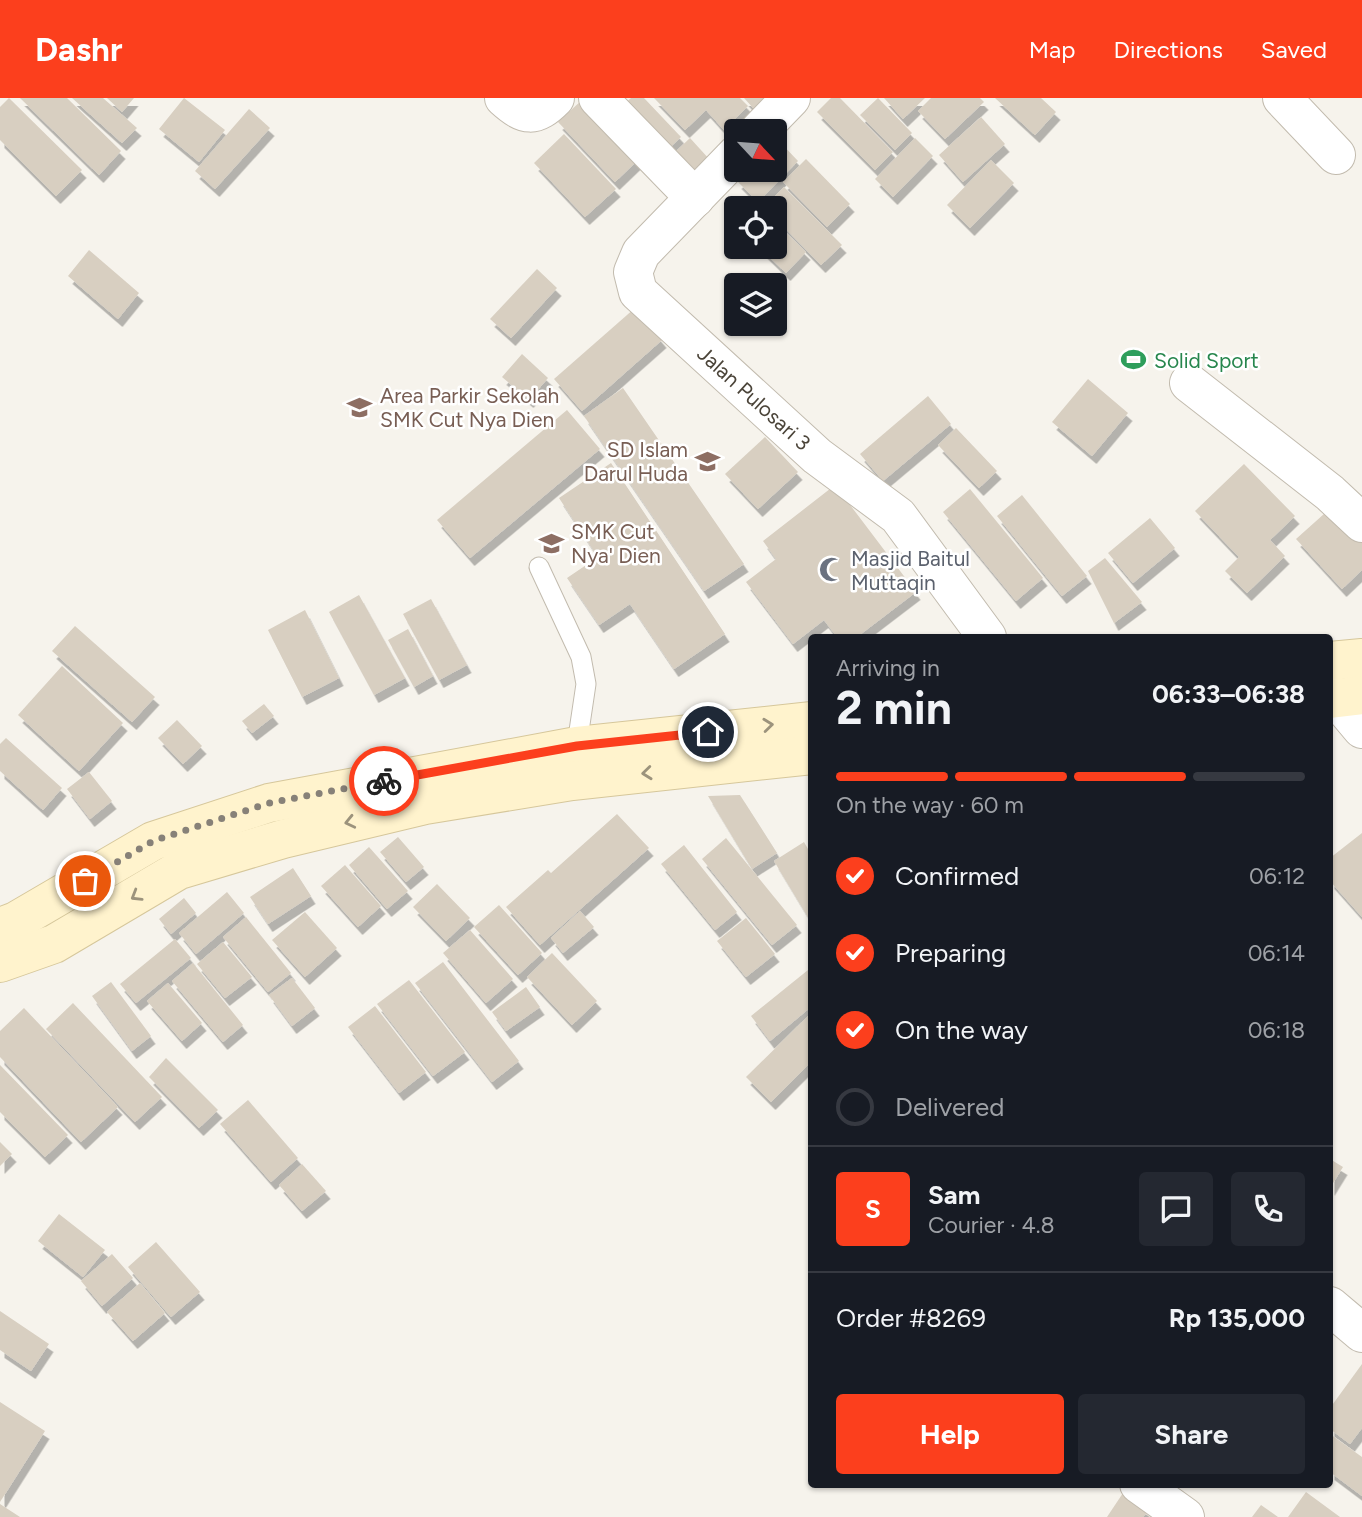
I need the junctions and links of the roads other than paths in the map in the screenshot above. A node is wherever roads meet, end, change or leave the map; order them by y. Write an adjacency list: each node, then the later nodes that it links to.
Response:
1 (504, 98): 2 (street)
2 (555, 98)
3 (598, 98): 9 (street)
4 (791, 98): 6 (street)
5 (1282, 98): 7 (street)
6 (771, 119)
7 (1336, 155)
8 (724, 168): 9 (street, Jalan Pulosari 3)
9 (695, 198): 13 (street, Jalan Pulosari 3)
10 (1189, 383): 11 (street)
11 (1362, 523)
12 (539, 566): 20 (lane)
13 (985, 634)
14 (1362, 657): 15 (main road)
15 (1333, 661)
16 (1343, 698): 18 (street)
17 (808, 722): 20 (main road, one-way to 17)
18 (1362, 729)
19 (808, 755): 20 (main road, one-way to 20)
20 (575, 764): 21 (main road); 22 (main road, one-way to 22)
21 (0, 927)
22 (0, 963)
23 (1333, 1309): 24 (street)
24 (1362, 1333)
25 (1145, 1488): 26 (street)
26 (1185, 1517)

